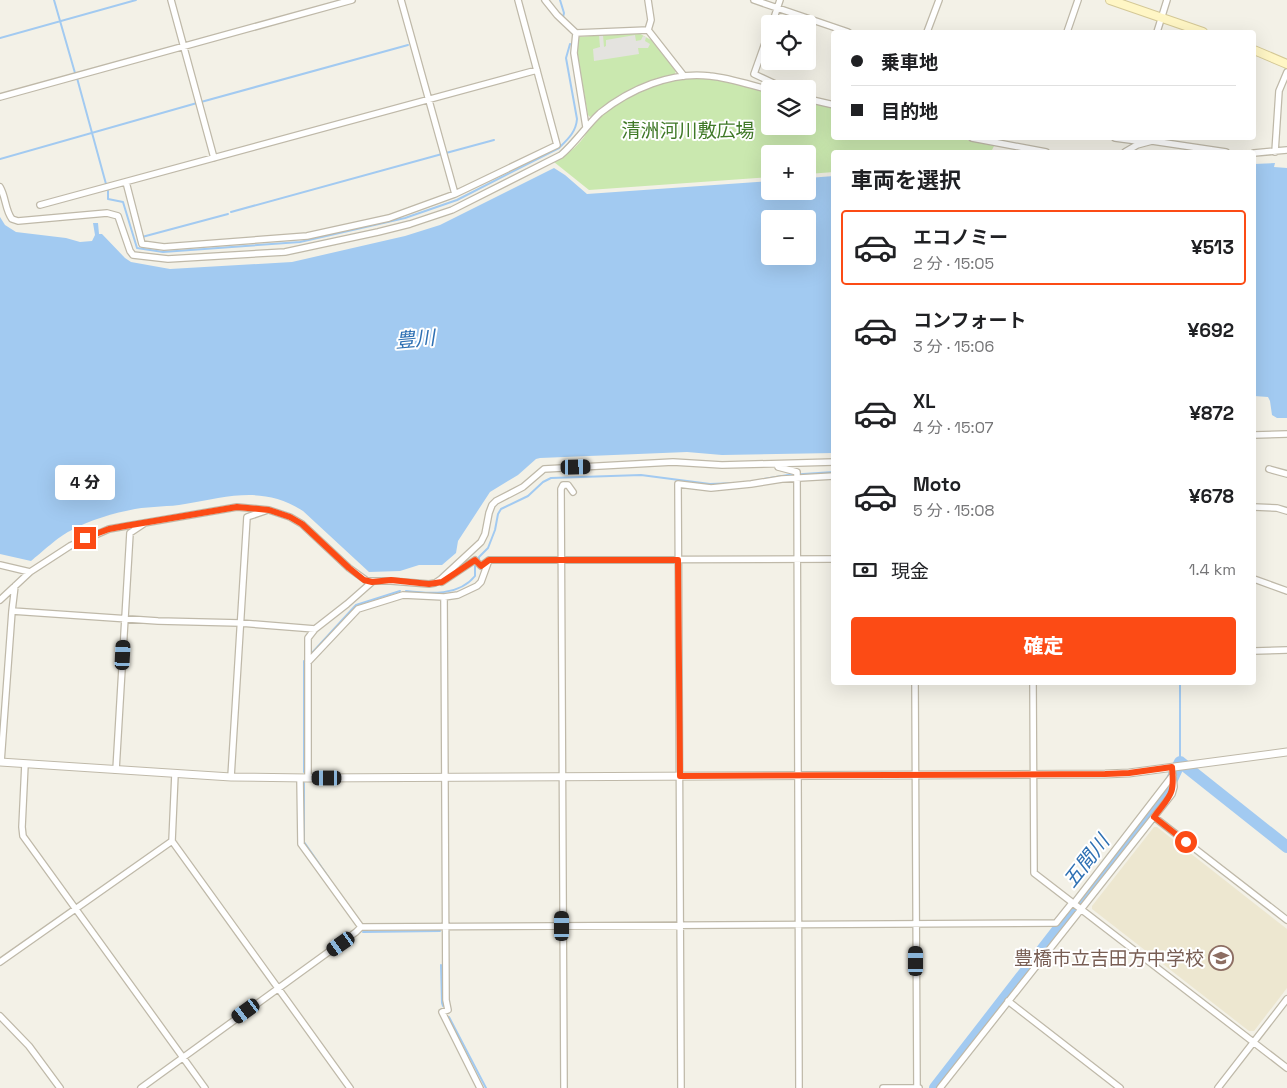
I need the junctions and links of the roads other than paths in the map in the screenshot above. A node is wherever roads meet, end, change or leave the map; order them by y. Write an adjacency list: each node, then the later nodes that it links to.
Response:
1 (171, 0): 23 (street)
2 (352, 0): 23 (street)
3 (401, 0): 33 (street)
4 (518, 0): 27 (street)
5 (545, 0): 22 (street)
6 (648, 0): 16 (street)
7 (754, 0): 13 (street)
8 (780, 0): 13 (street)
9 (939, 0): 18 (street)
10 (1078, 0): 19 (street)
11 (1110, 0): 15 (main road)
12 (1167, 0): 15 (street)
13 (778, 8): 14 (street); 17 (street)
14 (775, 15)
15 (1162, 18): 20 (street); 21 (main road)
16 (648, 30): 22 (street); 29 (street)
17 (842, 30)
18 (929, 30)
19 (1068, 30)
20 (1158, 30)
21 (1197, 30)
22 (576, 33): 36 (street)
23 (184, 46): 32 (street); 45 (street)
24 (1256, 51): 26 (main road)
25 (761, 54): 30 (street)
26 (1287, 64)
27 (537, 70): 33 (street); 48 (street)
28 (1287, 72): 43 (street)
29 (684, 76): 31 (street); 36 (street)
30 (767, 80)
31 (761, 88)
32 (0, 98)
33 (429, 98): 45 (street); 48 (street)
34 (816, 100): 35 (street)
35 (831, 104)
36 (586, 127): 47 (street)
37 (983, 140): 39 (street)
38 (1144, 140): 40 (street); 41 (street)
39 (1035, 150)
40 (1129, 150)
41 (1213, 150)
42 (1287, 150): 43 (street)
43 (1275, 152): 44 (street)
44 (1256, 153)
45 (214, 158): 46 (street)
46 (126, 182): 48 (street); 49 (street)
47 (0, 187)
48 (455, 194)
49 (40, 205)
50 (1287, 434): 51 (street)
51 (1256, 436)
52 (831, 462): 53 (street)
53 (777, 464): 56 (street); 72 (street)
54 (1269, 469): 55 (street)
55 (1287, 474)
56 (797, 476): 57 (street); 64 (street); 67 (street)
57 (831, 476)
58 (572, 492): 63 (street)
59 (1256, 506): 61 (street)
60 (269, 510): 62 (street); 71 (street); 79 (street)
61 (1287, 511)
62 (148, 521): 69 (street); 78 (street)
63 (561, 559): 66 (street); 67 (street); 95 (street)
64 (797, 559): 65 (street); 67 (street); 94 (street)
65 (831, 559)
66 (489, 560): 72 (street); 75 (street)
67 (678, 560): 96 (street)
68 (0, 564): 69 (street)
69 (30, 572): 73 (street)
70 (1256, 580): 74 (street)
71 (372, 582): 72 (street); 80 (street)
72 (435, 583)
73 (15, 586): 76 (street); 77 (street)
74 (1287, 591)
75 (444, 598): 83 (street); 99 (street)
76 (0, 600)
77 (12, 611): 78 (street); 87 (street)
78 (125, 618): 79 (street); 89 (street)
79 (240, 623): 80 (street); 97 (street)
80 (315, 629): 83 (street)
81 (1287, 650): 82 (street)
82 (1256, 651)
83 (308, 662): 98 (street)
84 (915, 685): 92 (street)
85 (1033, 685): 93 (street)
86 (1287, 752): 90 (street)
87 (1, 762): 88 (street)
88 (25, 764): 89 (street); 103 (street)
89 (116, 770): 91 (street)
90 (1172, 771): 93 (street); 100 (street); 102 (street)
91 (175, 774): 97 (street); 101 (street)
92 (916, 774): 93 (street); 94 (street); 105 (street)
93 (1033, 774): 102 (street)
94 (798, 775): 96 (street); 106 (street)
95 (562, 776): 96 (street); 99 (street); 108 (street)
96 (680, 776): 109 (street)
97 (231, 777): 98 (street)
98 (304, 778): 99 (street); 110 (street)
99 (445, 778): 107 (street)
100 (1154, 817): 102 (street); 104 (street)
101 (172, 841): 103 (street); 112 (street)
102 (1076, 906): 105 (street); 114 (street); 116 (street)
103 (76, 908): 111 (street); 117 (street)
104 (1287, 920)
105 (916, 924): 106 (street); 128 (street)
106 (798, 925): 109 (street); 126 (street)
107 (444, 926): 108 (street); 110 (street); 123 (street)
108 (562, 926): 109 (street); 124 (street)
109 (680, 926): 125 (street)
110 (360, 927): 112 (street)
111 (0, 962)
112 (278, 988): 117 (street); 122 (street)
113 (1287, 999): 116 (street)
114 (1008, 1001): 129 (street); 130 (street)
115 (0, 1016): 119 (street)
116 (1254, 1042): 118 (street); 131 (street)
117 (183, 1058): 120 (street); 121 (street)
118 (1287, 1068)
119 (60, 1088)
120 (141, 1088)
121 (205, 1088)
122 (350, 1088)
123 (480, 1088)
124 (564, 1088)
125 (681, 1088)
126 (799, 1088)
127 (883, 1088): 128 (street)
128 (918, 1088)
129 (940, 1088)
130 (1120, 1088)
131 (1218, 1088)

